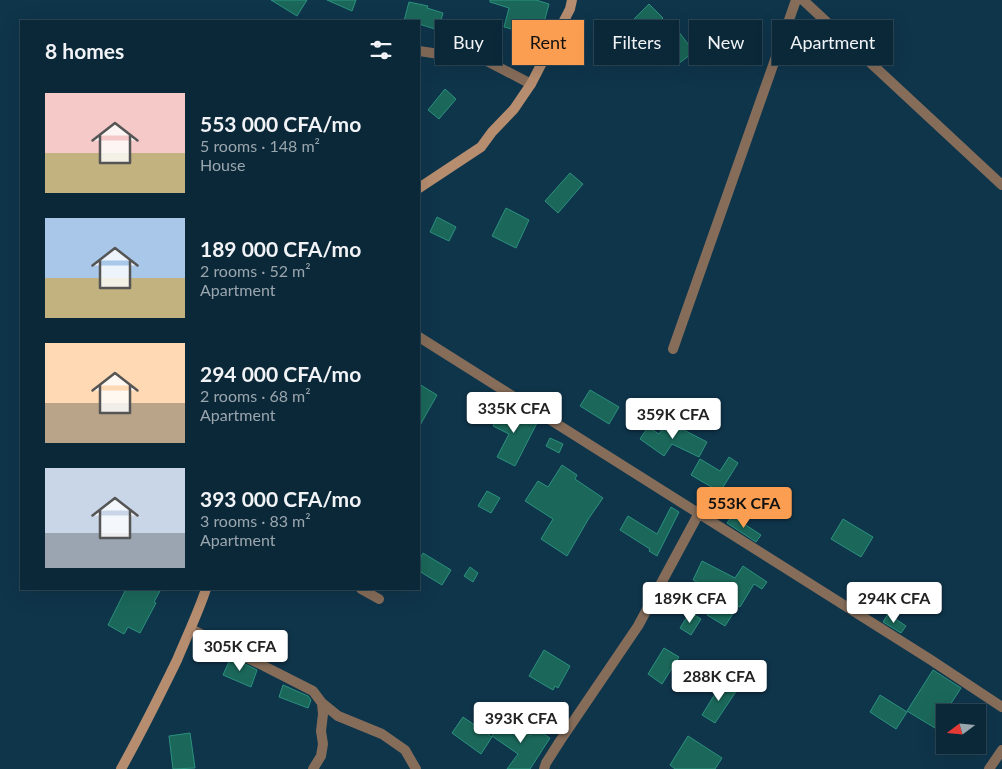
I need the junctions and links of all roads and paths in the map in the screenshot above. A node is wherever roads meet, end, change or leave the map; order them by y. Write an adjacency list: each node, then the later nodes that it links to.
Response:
1 (572, 0): 5 (street)
2 (796, 0): 9 (street)
3 (803, 0): 6 (street)
4 (420, 52): 5 (street)
5 (531, 84): 7 (street)
6 (1002, 185)
7 (420, 187)
8 (420, 339): 10 (street)
9 (673, 349)
10 (699, 512): 16 (street); 21 (street)
11 (206, 590): 14 (street)
12 (363, 590): 13 (street)
13 (379, 599)
14 (191, 629): 15 (street); 18 (street)
15 (322, 703): 19 (street); 20 (street)
16 (1002, 708)
17 (1002, 750): 22 (street)
18 (121, 769)
19 (313, 769)
20 (416, 769)
21 (544, 769)
22 (989, 769)

